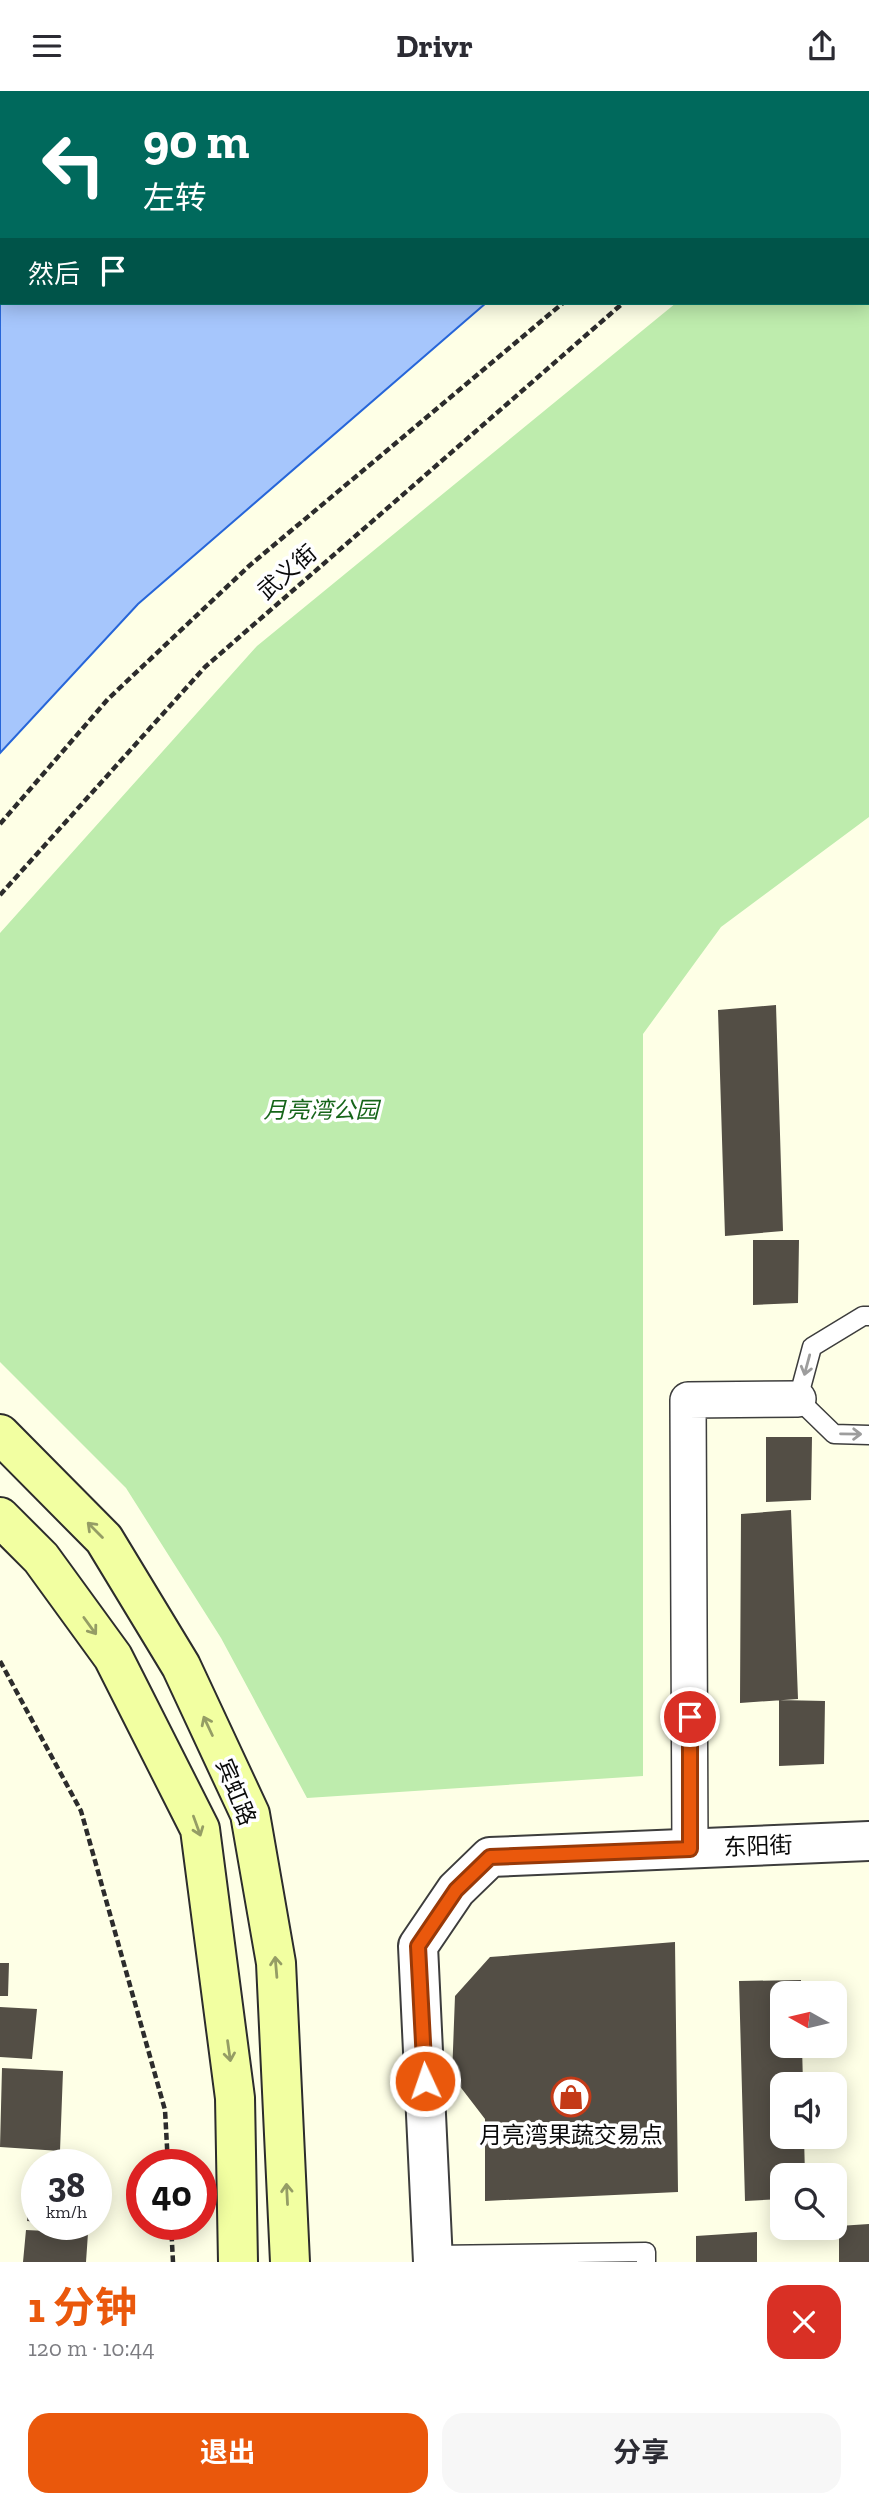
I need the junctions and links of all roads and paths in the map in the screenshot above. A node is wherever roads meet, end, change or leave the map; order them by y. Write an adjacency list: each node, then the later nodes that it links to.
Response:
1 (561, 305): 3 (path)
2 (620, 305): 4 (path, 武义街)
3 (0, 824)
4 (0, 895)
5 (869, 1316): 6 (lane, one-way to 6)
6 (798, 1399): 8 (lane, one-way to 8); 12 (street)
7 (0, 1434): 18 (main road, 宾虹路, one-way to 7)
8 (869, 1435)
9 (0, 1517): 17 (main road, 宾虹路, one-way to 17)
10 (0, 1661): 13 (path)
11 (869, 1841): 12 (street, 东阳街)
12 (690, 1849): 15 (street, 东阳街)
13 (167, 2149)
14 (172, 2240): 16 (path)
15 (433, 2258): 19 (lane)
16 (173, 2262)
17 (238, 2262)
18 (290, 2262)
19 (646, 2262)

